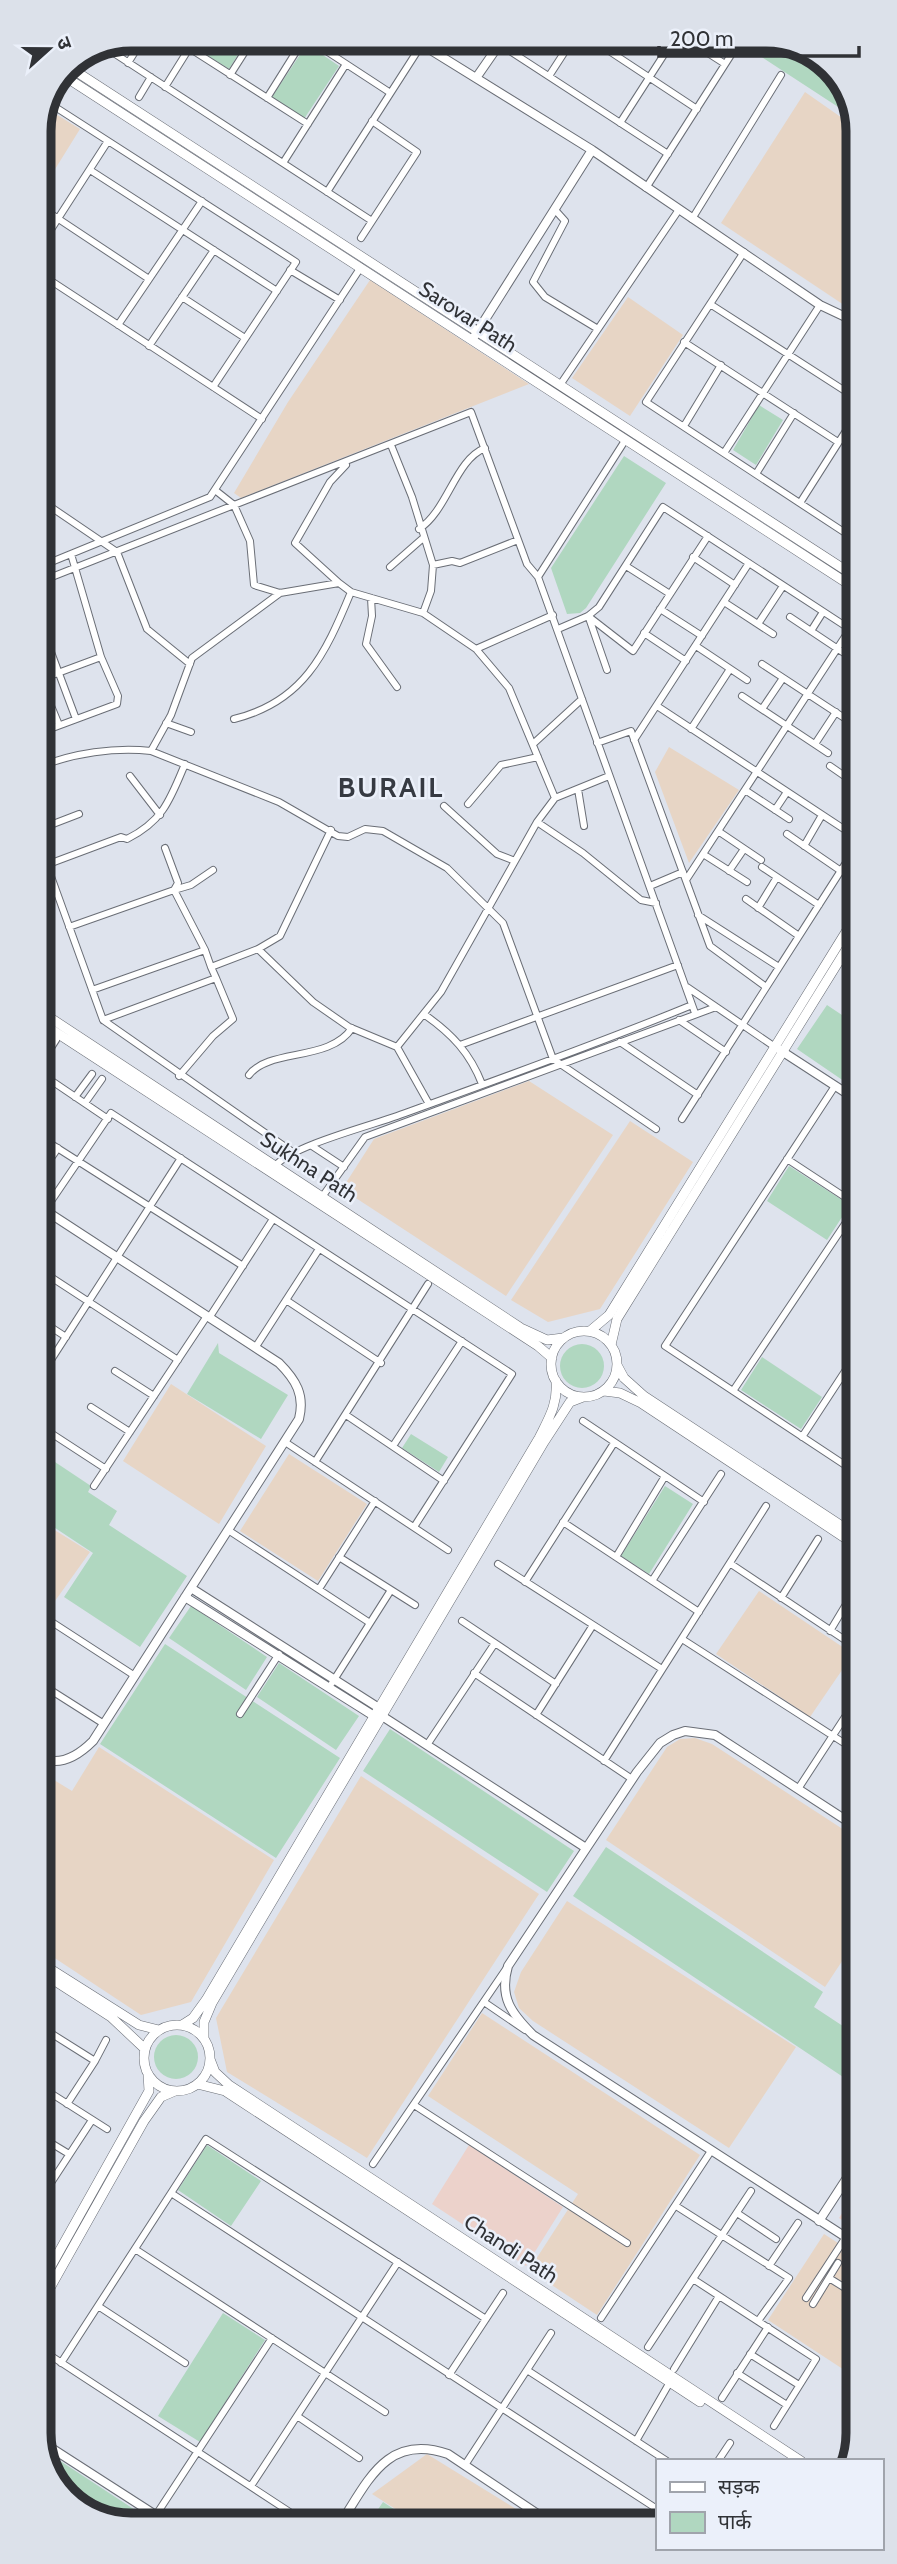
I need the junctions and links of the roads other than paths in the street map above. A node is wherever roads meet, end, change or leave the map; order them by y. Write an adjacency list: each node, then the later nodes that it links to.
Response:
1 (135, 51): 17 (street)
2 (187, 51): 28 (street)
3 (194, 51): 20 (street)
4 (245, 51): 20 (street)
5 (298, 51): 31 (street)
6 (326, 51): 18 (street)
7 (417, 51): 29 (street)
8 (433, 51): 26 (street)
9 (495, 51): 26 (street)
10 (510, 51): 22 (street)
11 (565, 51): 22 (street)
12 (610, 51): 25 (street)
13 (666, 51): 25 (street)
14 (705, 51): 19 (street)
15 (733, 51): 19 (street)
16 (113, 53): 17 (street)
17 (128, 63): 24 (street)
18 (346, 64): 29 (street); 36 (street)
19 (725, 64): 33 (street)
20 (230, 75): 31 (street)
21 (781, 75): 49 (street)
22 (549, 76): 35 (street)
23 (84, 77): 56 (main road, Sarovar Path)
24 (150, 77): 28 (street); 30 (street)
25 (649, 77): 33 (street); 35 (street)
26 (476, 78): 38 (street)
27 (75, 84): 56 (main road, Sarovar Path)
28 (165, 87): 40 (street)
29 (389, 92): 34 (street)
30 (139, 97)
31 (267, 98): 36 (street)
32 (55, 107): 37 (street)
33 (697, 108): 39 (street)
34 (373, 121): 43 (street); 50 (street)
35 (620, 123): 39 (street)
36 (308, 124): 40 (street)
37 (108, 141): 41 (street); 44 (street)
38 (592, 150): 42 (street); 45 (street)
39 (668, 154): 42 (street)
40 (283, 163): 43 (street)
41 (90, 170): 48 (street); 52 (street)
42 (646, 188): 46 (street)
43 (327, 192): 50 (street)
44 (202, 201): 52 (street); 57 (street)
45 (556, 211): 67 (street); 68 (street)
46 (678, 211): 49 (street); 67 (street)
47 (51, 214): 48 (street)
48 (58, 218): 51 (street); 58 (street)
49 (692, 219): 55 (street)
50 (372, 221): 53 (street)
51 (51, 228)
52 (183, 230): 54 (street); 58 (street)
53 (361, 237)
54 (214, 250): 60 (street); 61 (street)
55 (744, 252): 63 (street); 64 (street)
56 (364, 264): 62 (street); 68 (main road, Sarovar Path); 70 (main road, Sarovar Path)
57 (290, 270): 60 (street); 62 (street)
58 (149, 279): 66 (street)
59 (51, 282): 66 (street)
60 (277, 291): 69 (street)
61 (182, 297): 69 (street); 72 (street)
62 (340, 300): 80 (street)
63 (710, 304): 71 (street); 73 (street)
64 (820, 305): 65 (street); 73 (street)
65 (846, 317)
66 (118, 326): 72 (street)
67 (598, 329): 75 (street)
68 (478, 332): 70 (street); 75 (main road, Sarovar Path)
69 (245, 338): 76 (street)
70 (472, 341): 84 (main road, Sarovar Path)
71 (684, 342): 74 (street); 81 (street)
72 (149, 346): 76 (street)
73 (787, 354): 77 (street); 78 (street)
74 (721, 365): 77 (street); 81 (street)
75 (560, 385): 82 (main road, Sarovar Path)
76 (213, 387): 80 (street)
77 (762, 392): 79 (street); 88 (street)
78 (846, 392)
79 (794, 413): 85 (street); 90 (street)
80 (262, 419): 91 (street)
81 (684, 426): 88 (street)
82 (632, 431): 84 (street); 110 (main road, Sarovar Path)
83 (846, 431): 85 (street)
84 (626, 440): 112 (street); 114 (main road, Sarovar Path)
85 (838, 442): 92 (street)
86 (391, 445): 87 (street); 89 (street); 95 (street)
87 (485, 448): 95 (street); 99 (street)
88 (724, 453): 90 (street)
89 (347, 464): 93 (street); 113 (street)
90 (756, 474): 92 (street)
91 (215, 490): 93 (street); 100 (street)
92 (800, 503): 96 (street)
93 (234, 505): 101 (street); 117 (street)
94 (51, 507): 100 (street)
95 (419, 529): 98 (street)
96 (845, 532)
97 (708, 536): 103 (street); 105 (street); 107 (street)
98 (422, 539): 106 (street); 108 (street)
99 (518, 540): 106 (street); 112 (street)
100 (103, 541): 101 (street); 102 (street)
101 (117, 552): 109 (street); 143 (street)
102 (71, 554): 104 (street); 109 (street)
103 (694, 557): 115 (street); 119 (street)
104 (51, 562)
105 (749, 563): 115 (street); 116 (street)
106 (433, 565): 124 (street)
107 (626, 566): 119 (street); 126 (street)
108 (390, 567)
109 (76, 568): 111 (street); 141 (street)
110 (846, 570)
111 (51, 577)
112 (538, 577): 125 (street)
113 (339, 583): 117 (street); 118 (street)
114 (846, 583)
115 (735, 585): 121 (street)
116 (783, 586): 123 (street); 128 (street)
117 (280, 593): 143 (street)
118 (351, 593): 120 (street); 160 (street)
119 (670, 594): 122 (street)
120 (371, 598): 124 (street); 151 (street)
121 (724, 602): 128 (street); 134 (street)
122 (660, 609): 132 (street); 134 (street)
123 (823, 612): 129 (street); 131 (street)
124 (423, 613): 138 (street)
125 (553, 615): 130 (street); 138 (street)
126 (588, 616): 130 (street); 132 (street); 146 (street)
127 (790, 617): 131 (street)
128 (758, 624): 133 (street)
129 (846, 627)
130 (558, 629): 154 (street)
131 (811, 631): 137 (street)
132 (644, 633): 142 (street)
133 (773, 634)
134 (702, 636): 136 (street)
135 (846, 638): 137 (street)
136 (695, 646): 142 (street); 145 (street)
137 (837, 648): 140 (street); 152 (street)
138 (476, 649): 170 (street)
139 (51, 651): 147 (street)
140 (846, 654)
141 (102, 657): 147 (street); 159 (street)
142 (686, 661): 156 (street)
143 (190, 664): 162 (street)
144 (762, 664): 149 (street)
145 (730, 669): 150 (street); 166 (street)
146 (607, 670)
147 (59, 672): 148 (street); 159 (street)
148 (51, 675)
149 (783, 678): 152 (street); 157 (street)
150 (747, 680)
151 (397, 687)
152 (807, 694): 158 (street); 164 (street)
153 (742, 696): 157 (street)
154 (582, 699): 169 (street); 170 (street)
155 (51, 705): 163 (street)
156 (657, 706): 166 (street); 168 (street)
157 (762, 709): 164 (street)
158 (836, 712): 161 (street); 171 (street)
159 (76, 719): 163 (street)
160 (234, 719)
161 (846, 719)
162 (166, 723): 167 (street); 172 (street)
163 (59, 725): 165 (street)
164 (787, 726): 171 (street); 178 (street)
165 (51, 728)
166 (691, 729): 178 (street)
167 (191, 732)
168 (634, 740): 169 (street); 210 (street)
169 (597, 743): 179 (street)
170 (533, 744): 174 (street)
171 (815, 744): 173 (street)
172 (151, 751): 175 (street); 176 (street)
173 (828, 753)
174 (538, 757): 185 (street); 186 (street)
175 (51, 762)
176 (185, 764): 190 (street); 196 (street)
177 (830, 766): 181 (street)
178 (757, 772): 183 (street); 184 (street)
179 (609, 775): 182 (street); 215 (street)
180 (130, 776): 190 (street)
181 (845, 776)
182 (578, 789): 185 (street); 195 (street)
183 (745, 790): 188 (street); 197 (street)
184 (787, 792): 188 (street); 191 (street)
185 (555, 798): 193 (street)
186 (468, 804)
187 (444, 806): 204 (street)
188 (775, 810): 192 (street)
189 (79, 814): 194 (street)
190 (160, 815): 205 (street)
191 (822, 815): 198 (street); 200 (street)
192 (789, 819)
193 (537, 822): 204 (street); 218 (street)
194 (51, 825)
195 (584, 826)
196 (331, 830): 221 (street); 227 (street)
197 (718, 831): 202 (street); 203 (street)
198 (846, 831)
199 (787, 834): 200 (street)
200 (804, 846): 209 (street)
201 (165, 848): 216 (street)
202 (744, 849): 208 (street); 211 (street)
203 (704, 854): 208 (street); 213 (street)
204 (514, 861): 221 (street)
205 (51, 863)
206 (846, 863): 209 (street)
207 (213, 870): 216 (street)
208 (729, 871): 214 (street)
209 (841, 871): 219 (street)
210 (682, 872): 213 (street); 215 (street)
211 (777, 877): 219 (street); 220 (street)
212 (51, 878): 223 (street)
213 (686, 880): 222 (street)
214 (747, 882)
215 (650, 886): 218 (street)
216 (174, 890): 223 (street); 228 (street)
217 (746, 899): 220 (street)
218 (656, 903): 229 (street)
219 (819, 905): 225 (street)
220 (758, 908): 225 (street)
221 (488, 909): 239 (street); 240 (street)
222 (698, 915): 231 (street); 234 (street)
223 (69, 927): 235 (street)
224 (846, 932): 252 (main road)
225 (799, 936): 231 (street)
226 (846, 948): 252 (main road)
227 (258, 949): 230 (street); 245 (street)
228 (205, 950): 230 (street); 235 (street)
229 (678, 965): 233 (street); 240 (street)
230 (211, 967): 232 (street)
231 (779, 967): 234 (street)
232 (216, 978): 242 (street); 257 (street)
233 (686, 986): 236 (street); 237 (street)
234 (766, 987): 244 (street)
235 (92, 990): 242 (street)
236 (692, 1005): 238 (street); 254 (street)
237 (716, 1007): 238 (street); 244 (street)
238 (695, 1013): 243 (street)
239 (425, 1016): 249 (street); 250 (street)
240 (535, 1016): 249 (street); 254 (street)
241 (51, 1018): 278 (main road, Sukhna Path)
242 (103, 1020): 257 (street)
243 (679, 1020): 248 (street); 253 (street)
244 (742, 1024): 252 (street); 253 (street)
245 (352, 1028): 250 (street); 256 (street)
246 (51, 1029): 303 (main road, Sukhna Path)
247 (56, 1040): 251 (street)
248 (620, 1042): 254 (street); 263 (street)
249 (460, 1045): 260 (street)
250 (397, 1047): 266 (street)
251 (51, 1048)
252 (778, 1049): 261 (street); 297 (main road); 301 (main road)
253 (726, 1052): 263 (street)
254 (555, 1062): 260 (street); 269 (street); 279 (street)
255 (92, 1074): 264 (street)
256 (249, 1074)
257 (179, 1076): 273 (street)
258 (102, 1079): 265 (street)
259 (51, 1080): 264 (street)
260 (482, 1084): 266 (street)
261 (835, 1086): 262 (street); 276 (street)
262 (846, 1093)
263 (698, 1096): 268 (street)
264 (75, 1097): 265 (street)
265 (85, 1103): 267 (street)
266 (429, 1104): 271 (street)
267 (107, 1119): 275 (street); 277 (street)
268 (682, 1119)
269 (656, 1129)
270 (51, 1144): 272 (street)
271 (312, 1146): 273 (street); 279 (street)
272 (58, 1148): 274 (street); 277 (street)
273 (294, 1153): 278 (street)
274 (51, 1158)
275 (181, 1158): 283 (street); 285 (street)
276 (787, 1159): 282 (street); 312 (street)
277 (78, 1161): 280 (street); 283 (street)
278 (275, 1167): 281 (main road, Sukhna Path)
279 (344, 1167): 281 (street)
280 (51, 1197)
281 (322, 1197): 299 (main road, Sukhna Path)
282 (846, 1199)
283 (150, 1207): 288 (street); 289 (street)
284 (51, 1215): 288 (street)
285 (273, 1219): 287 (street); 289 (street)
286 (846, 1222): 312 (street)
287 (319, 1249): 292 (street); 294 (street)
288 (117, 1258): 293 (street); 295 (street)
289 (243, 1266): 295 (street)
290 (51, 1278): 293 (street)
291 (428, 1284): 294 (street)
292 (286, 1300): 302 (street); 306 (street)
293 (88, 1303): 298 (street); 305 (street)
294 (413, 1308): 300 (street); 306 (street)
295 (208, 1317): 302 (street); 305 (street)
296 (51, 1327): 298 (street)
297 (590, 1331): 299 (main road); 301 (main road)
298 (66, 1337): 304 (street)
299 (563, 1338): 303 (main road)
300 (462, 1341): 323 (street); 329 (street)
301 (611, 1345): 307 (main road)
302 (255, 1348): 321 (street)
303 (552, 1358): 310 (main road)
304 (51, 1360)
305 (178, 1360): 313 (street)
306 (381, 1363): 316 (street)
307 (617, 1365): 311 (main road); 336 (main road)
308 (846, 1370): 320 (street)
309 (115, 1371): 313 (street)
310 (556, 1381): 314 (main road); 370 (main road)
311 (604, 1391): 314 (main road); 339 (main road)
312 (733, 1391): 320 (street)
313 (154, 1396): 318 (street)
314 (583, 1397): 370 (main road)
315 (91, 1407): 318 (street)
316 (346, 1415): 323 (street); 324 (street)
317 (583, 1421): 322 (street)
318 (130, 1432): 326 (street)
319 (51, 1433): 326 (street)
320 (802, 1437): 325 (street)
321 (285, 1442): 324 (street); 337 (street)
322 (614, 1443): 328 (street); 334 (street)
323 (393, 1446): 329 (street)
324 (316, 1462): 331 (street)
325 (846, 1466)
326 (106, 1469): 330 (street)
327 (721, 1474): 332 (street)
328 (665, 1476): 332 (street); 342 (street)
329 (444, 1480): 335 (street)
330 (94, 1486)
331 (375, 1501): 335 (street); 341 (street)
332 (704, 1502): 345 (street)
333 (766, 1506): 344 (street)
334 (563, 1522): 342 (street); 346 (street)
335 (414, 1527): 340 (street)
336 (846, 1528)
337 (228, 1531): 347 (street); 348 (street)
338 (818, 1539): 351 (street)
339 (846, 1539)
340 (448, 1550)
341 (339, 1557): 348 (street); 349 (street)
342 (616, 1557): 345 (street)
343 (498, 1564): 346 (street)
344 (731, 1564): 351 (street); 354 (street)
345 (652, 1581): 354 (street)
346 (525, 1582): 358 (street)
347 (191, 1588): 350 (street); 363 (street)
348 (318, 1589): 357 (street)
349 (391, 1590): 353 (street); 357 (street)
350 (185, 1597): 363 (street); 366 (street)
351 (780, 1598): 359 (street)
352 (846, 1604): 359 (street)
353 (415, 1605)
354 (699, 1612): 360 (street)
355 (462, 1621): 362 (street)
356 (51, 1622): 366 (street)
357 (370, 1623): 367 (street)
358 (593, 1625): 364 (street); 368 (street)
359 (830, 1630): 361 (street)
360 (682, 1639): 364 (street); 375 (street)
361 (846, 1640)
362 (495, 1643): 365 (street); 368 (street)
363 (281, 1651): 367 (street); 371 (street)
364 (662, 1669): 378 (street)
365 (474, 1674): 372 (street); 376 (street)
366 (135, 1676): 374 (street)
367 (331, 1683): 370 (street)
368 (556, 1684): 372 (street)
369 (51, 1690): 374 (street)
370 (378, 1713): 376 (street); 388 (main road); 392 (main road)
371 (240, 1714)
372 (536, 1714): 378 (street)
373 (846, 1715): 375 (street)
374 (104, 1724): 379 (street)
375 (832, 1736): 377 (street); 381 (street)
376 (427, 1745): 383 (street)
377 (846, 1745)
378 (604, 1761): 380 (street)
379 (51, 1762)
380 (632, 1779): 381 (street); 383 (street)
381 (797, 1789): 382 (street)
382 (846, 1820)
383 (586, 1848): 384 (street)
384 (508, 1966): 387 (street); 391 (street)
385 (51, 1969): 389 (main road)
386 (51, 1978): 394 (main road)
387 (484, 2002): 391 (street); 402 (street)
388 (182, 2025): 389 (main road); 392 (main road)
389 (159, 2030): 394 (main road)
390 (51, 2033): 396 (street)
391 (533, 2035): 406 (street)
392 (204, 2038): 395 (main road)
393 (106, 2039): 396 (street)
394 (145, 2049): 397 (main road)
395 (210, 2059): 398 (main road); 468 (main road, Chandi Path)
396 (94, 2061): 401 (street)
397 (148, 2074): 399 (main road); 424 (main road)
398 (197, 2084): 399 (main road); 452 (main road, Chandi Path)
399 (175, 2091): 428 (main road)
400 (51, 2093): 401 (street)
401 (68, 2104): 403 (street)
402 (414, 2105): 408 (street); 420 (street)
403 (92, 2120): 404 (street); 407 (street)
404 (107, 2129)
405 (51, 2143): 407 (street)
406 (711, 2151): 413 (street); 415 (street)
407 (69, 2154): 410 (street)
408 (373, 2164)
409 (846, 2179): 415 (street)
410 (51, 2182)
411 (751, 2191): 414 (street)
412 (171, 2193): 421 (street); 422 (street); 435 (street)
413 (676, 2206): 417 (street); 436 (street)
414 (737, 2213): 417 (street); 419 (street)
415 (819, 2221): 418 (street)
416 (798, 2223): 425 (street)
417 (722, 2235): 425 (street); 427 (street)
418 (846, 2237): 432 (street)
419 (776, 2239)
420 (627, 2243)
421 (135, 2249): 434 (street); 441 (street)
422 (398, 2262): 435 (street); 437 (street)
423 (838, 2263): 426 (street)
424 (51, 2266)
425 (769, 2266): 438 (street)
426 (829, 2278): 429 (street); 433 (street)
427 (693, 2279): 431 (street); 442 (street)
428 (51, 2286)
429 (846, 2289)
430 (503, 2293): 437 (street)
431 (719, 2296): 438 (street); 447 (street)
432 (806, 2298)
433 (813, 2304)
434 (98, 2306): 445 (street); 446 (street)
435 (362, 2318): 449 (street); 451 (street)
436 (601, 2318)
437 (486, 2319): 451 (street)
438 (758, 2321): 439 (street)
439 (768, 2327): 443 (street); 453 (street)
440 (551, 2333): 448 (street)
441 (272, 2338): 449 (street); 463 (street)
442 (648, 2347)
443 (750, 2354): 450 (street); 453 (street)
444 (51, 2356): 445 (street)
445 (61, 2363): 463 (street)
446 (186, 2364)
447 (674, 2369)
448 (527, 2370): 456 (street); 460 (street)
449 (326, 2372): 457 (street); 458 (street)
450 (737, 2374): 454 (street); 455 (street)
451 (449, 2375): 456 (street)
452 (670, 2382): 460 (street); 467 (main road, Chandi Path)
453 (799, 2385): 455 (street)
454 (722, 2398)
455 (788, 2404): 459 (street)
456 (501, 2409): 469 (street); 471 (street)
457 (385, 2412)
458 (297, 2416): 464 (street); 470 (street)
459 (774, 2426)
460 (636, 2441): 465 (street)
461 (730, 2443): 466 (street)
462 (52, 2449): 472 (street)
463 (198, 2451): 470 (street); 473 (street)
464 (359, 2458)
465 (664, 2459)
466 (719, 2459)
467 (787, 2459)
468 (798, 2459)
469 (465, 2465): 475 (street); 476 (street)
470 (251, 2486): 474 (street)
471 (656, 2508)
472 (153, 2513)
473 (157, 2513)
474 (290, 2513)
475 (347, 2513)
476 (535, 2513)

